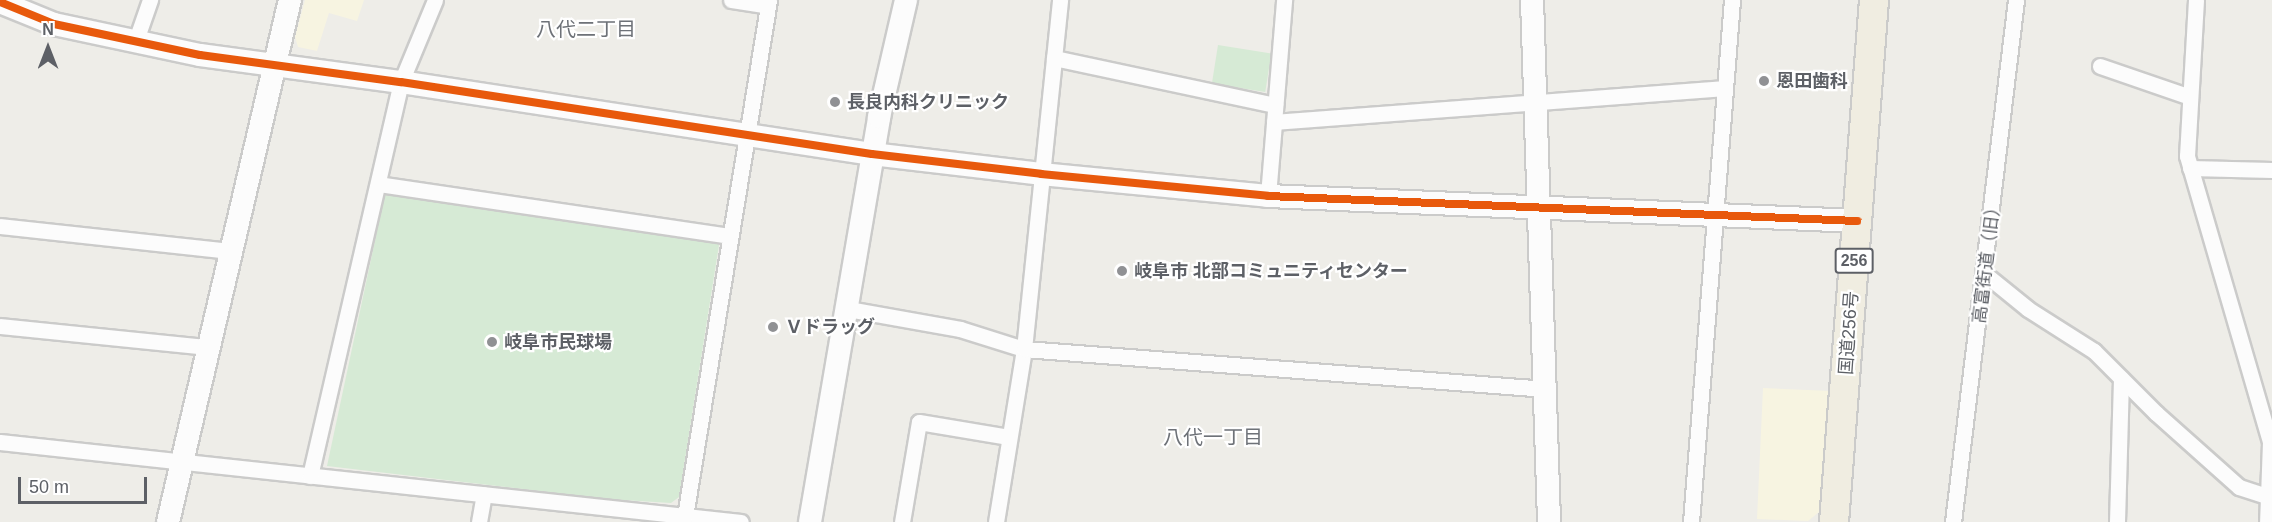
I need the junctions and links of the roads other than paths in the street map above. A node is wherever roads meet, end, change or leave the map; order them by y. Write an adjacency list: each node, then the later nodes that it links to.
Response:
1 (150, 0): 15 (street)
2 (290, 0): 17 (street)
3 (435, 0): 19 (street)
4 (731, 0): 14 (street)
5 (906, 0): 26 (street)
6 (1060, 0): 16 (street)
7 (1284, 0): 23 (street)
8 (1532, 0): 22 (street)
9 (1732, 0): 20 (street)
10 (1874, 0): 34 (highway, 国道256号 / 256)
11 (2016, 0): 38 (street, 高富街道（旧）)
12 (2196, 0): 21 (street)
13 (0, 2): 15 (street)
14 (769, 3): 25 (street)
15 (135, 43): 17 (street)
16 (1054, 58): 23 (street); 29 (street)
17 (273, 66): 19 (street); 37 (street)
18 (2100, 66): 21 (street)
19 (401, 82): 25 (street); 30 (street)
20 (1725, 88): 22 (street); 33 (street)
21 (2190, 97): 27 (street)
22 (1535, 102): 24 (street); 32 (street)
23 (1275, 105): 24 (street)
24 (1274, 122): 31 (street)
25 (746, 136): 26 (street); 36 (street)
26 (872, 154): 29 (street); 39 (street)
27 (2190, 168): 28 (street); 50 (street)
28 (2272, 170)
29 (1041, 174): 31 (street); 42 (street)
30 (378, 184): 36 (street); 48 (street)
31 (1268, 196): 32 (street)
32 (1539, 209): 33 (street); 44 (street)
33 (1715, 215): 34 (street); 59 (street)
34 (1857, 221): 60 (highway, 国道256号 / 256)
35 (0, 226): 37 (street)
36 (730, 236): 51 (street)
37 (230, 251): 41 (street)
38 (1985, 274): 43 (street); 61 (street, 高富街道（旧）)
39 (848, 309): 42 (street); 55 (street)
40 (0, 326): 41 (street)
41 (208, 347): 47 (street)
42 (1024, 349): 44 (street); 45 (street)
43 (2121, 378): 50 (street); 62 (street)
44 (1546, 389): 58 (street)
45 (1010, 437): 56 (street); 57 (street)
46 (0, 442): 47 (street)
47 (182, 462): 48 (street); 52 (street)
48 (310, 476): 49 (street)
49 (484, 494): 51 (street); 53 (street)
50 (2270, 497): 63 (street)
51 (685, 516): 54 (street)
52 (168, 522)
53 (479, 522)
54 (741, 522)
55 (810, 522)
56 (902, 522)
57 (996, 522)
58 (1549, 522)
59 (1691, 522)
60 (1834, 522)
61 (1953, 522)
62 (2117, 522)
63 (2267, 522)

